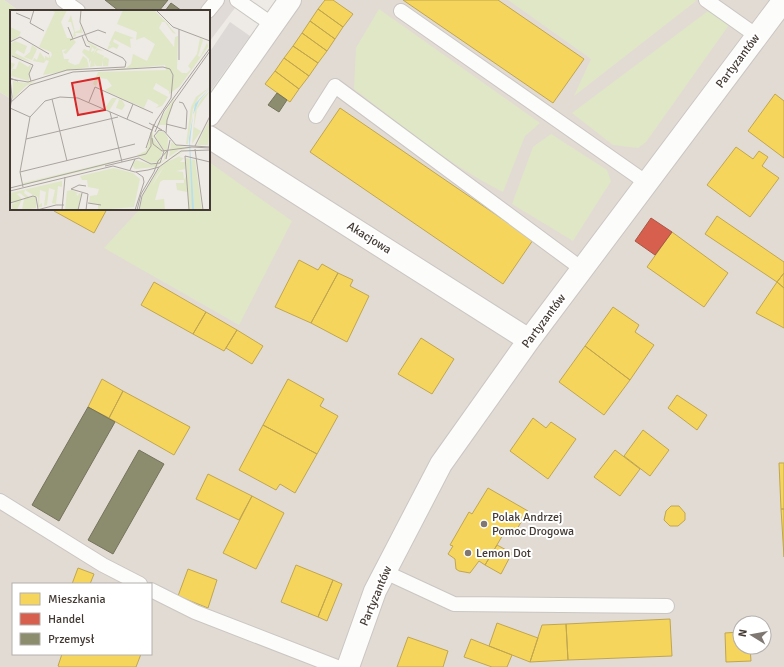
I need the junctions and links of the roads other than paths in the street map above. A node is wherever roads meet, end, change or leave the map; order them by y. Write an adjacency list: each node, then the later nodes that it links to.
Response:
1 (63, 0): 7 (lane)
2 (217, 0): 8 (lane)
3 (237, 0): 10 (lane)
4 (290, 0): 10 (street)
5 (706, 0): 11 (lane)
6 (784, 0): 11 (street, Partyzantów)
7 (77, 10)
8 (209, 10)
9 (400, 11): 15 (lane)
10 (273, 25): 12 (street)
11 (757, 36): 15 (street, Partyzantów)
12 (210, 114)
13 (316, 116): 16 (lane)
14 (210, 138): 17 (street, Akacjowa)
15 (647, 184): 16 (street, Partyzantów)
16 (582, 269): 17 (street, Partyzantów)
17 (529, 340): 19 (street, Partyzantów)
18 (0, 501): 20 (lane)
19 (385, 572): 22 (lane); 24 (street, Partyzantów)
20 (138, 583)
21 (152, 590): 23 (lane)
22 (667, 606)
23 (337, 667)
24 (348, 667)

